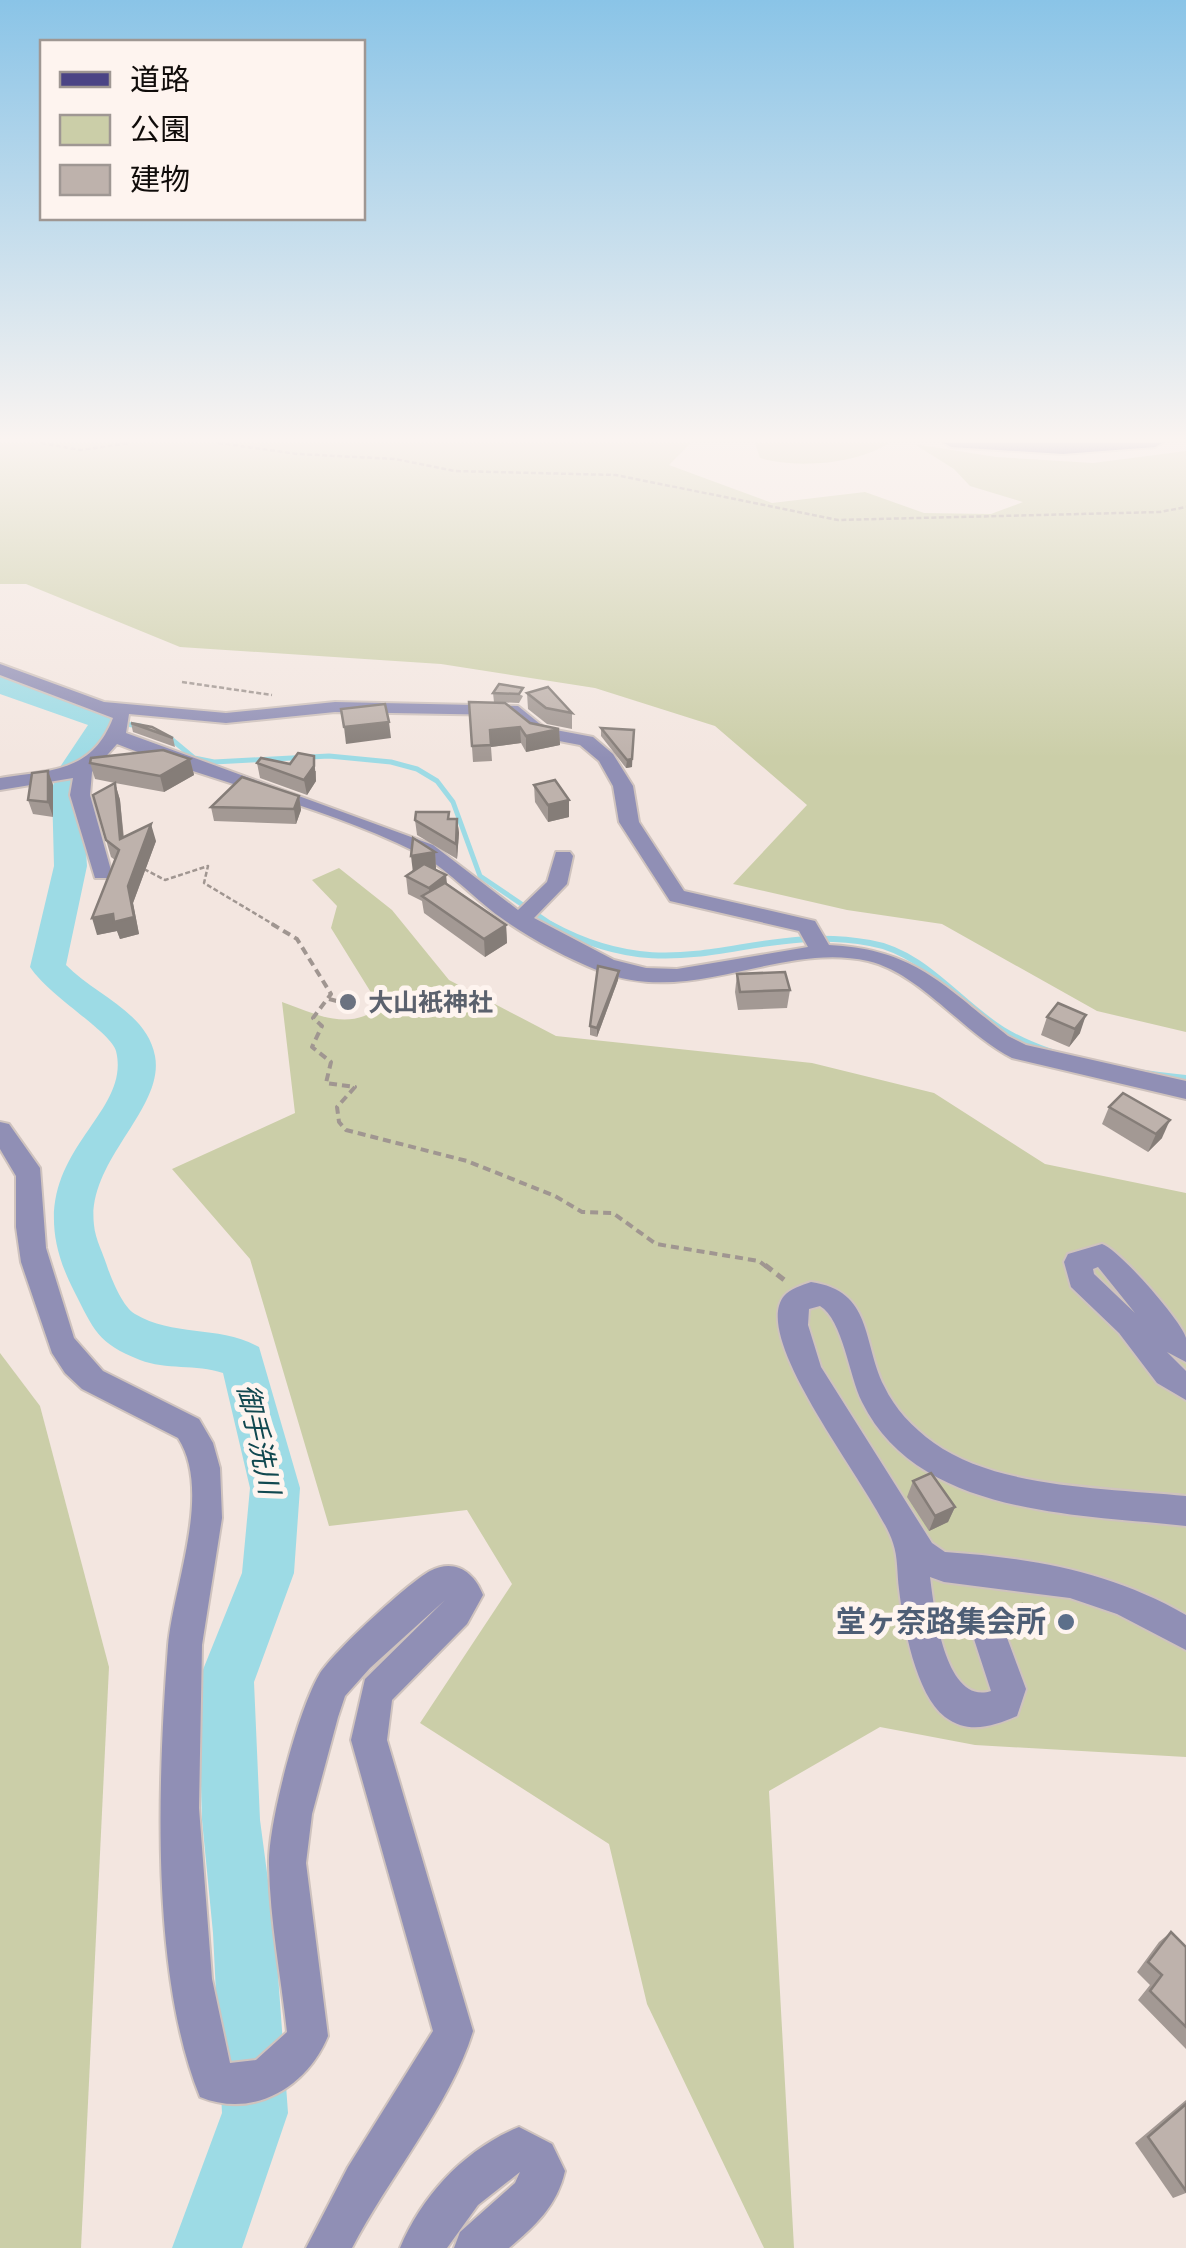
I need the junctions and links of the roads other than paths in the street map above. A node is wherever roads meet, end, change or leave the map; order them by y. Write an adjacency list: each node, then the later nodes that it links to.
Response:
1 (0, 668): 2 (street)
2 (88, 703): 3 (street); 9 (street)
3 (119, 728): 4 (street); 8 (street)
4 (75, 772): 5 (street); 7 (street)
5 (0, 784)
6 (564, 856): 8 (street)
7 (102, 874)
8 (528, 913): 9 (street)
9 (820, 946): 10 (street)
10 (1186, 1090)
11 (0, 1131): 18 (street)
12 (1186, 1350): 13 (street)
13 (1186, 1387)
14 (1186, 1511): 15 (street)
15 (909, 1540): 16 (street); 17 (street)
16 (1186, 1634)
17 (991, 1639)
18 (328, 2248)
19 (422, 2248): 20 (street)
20 (476, 2248)

